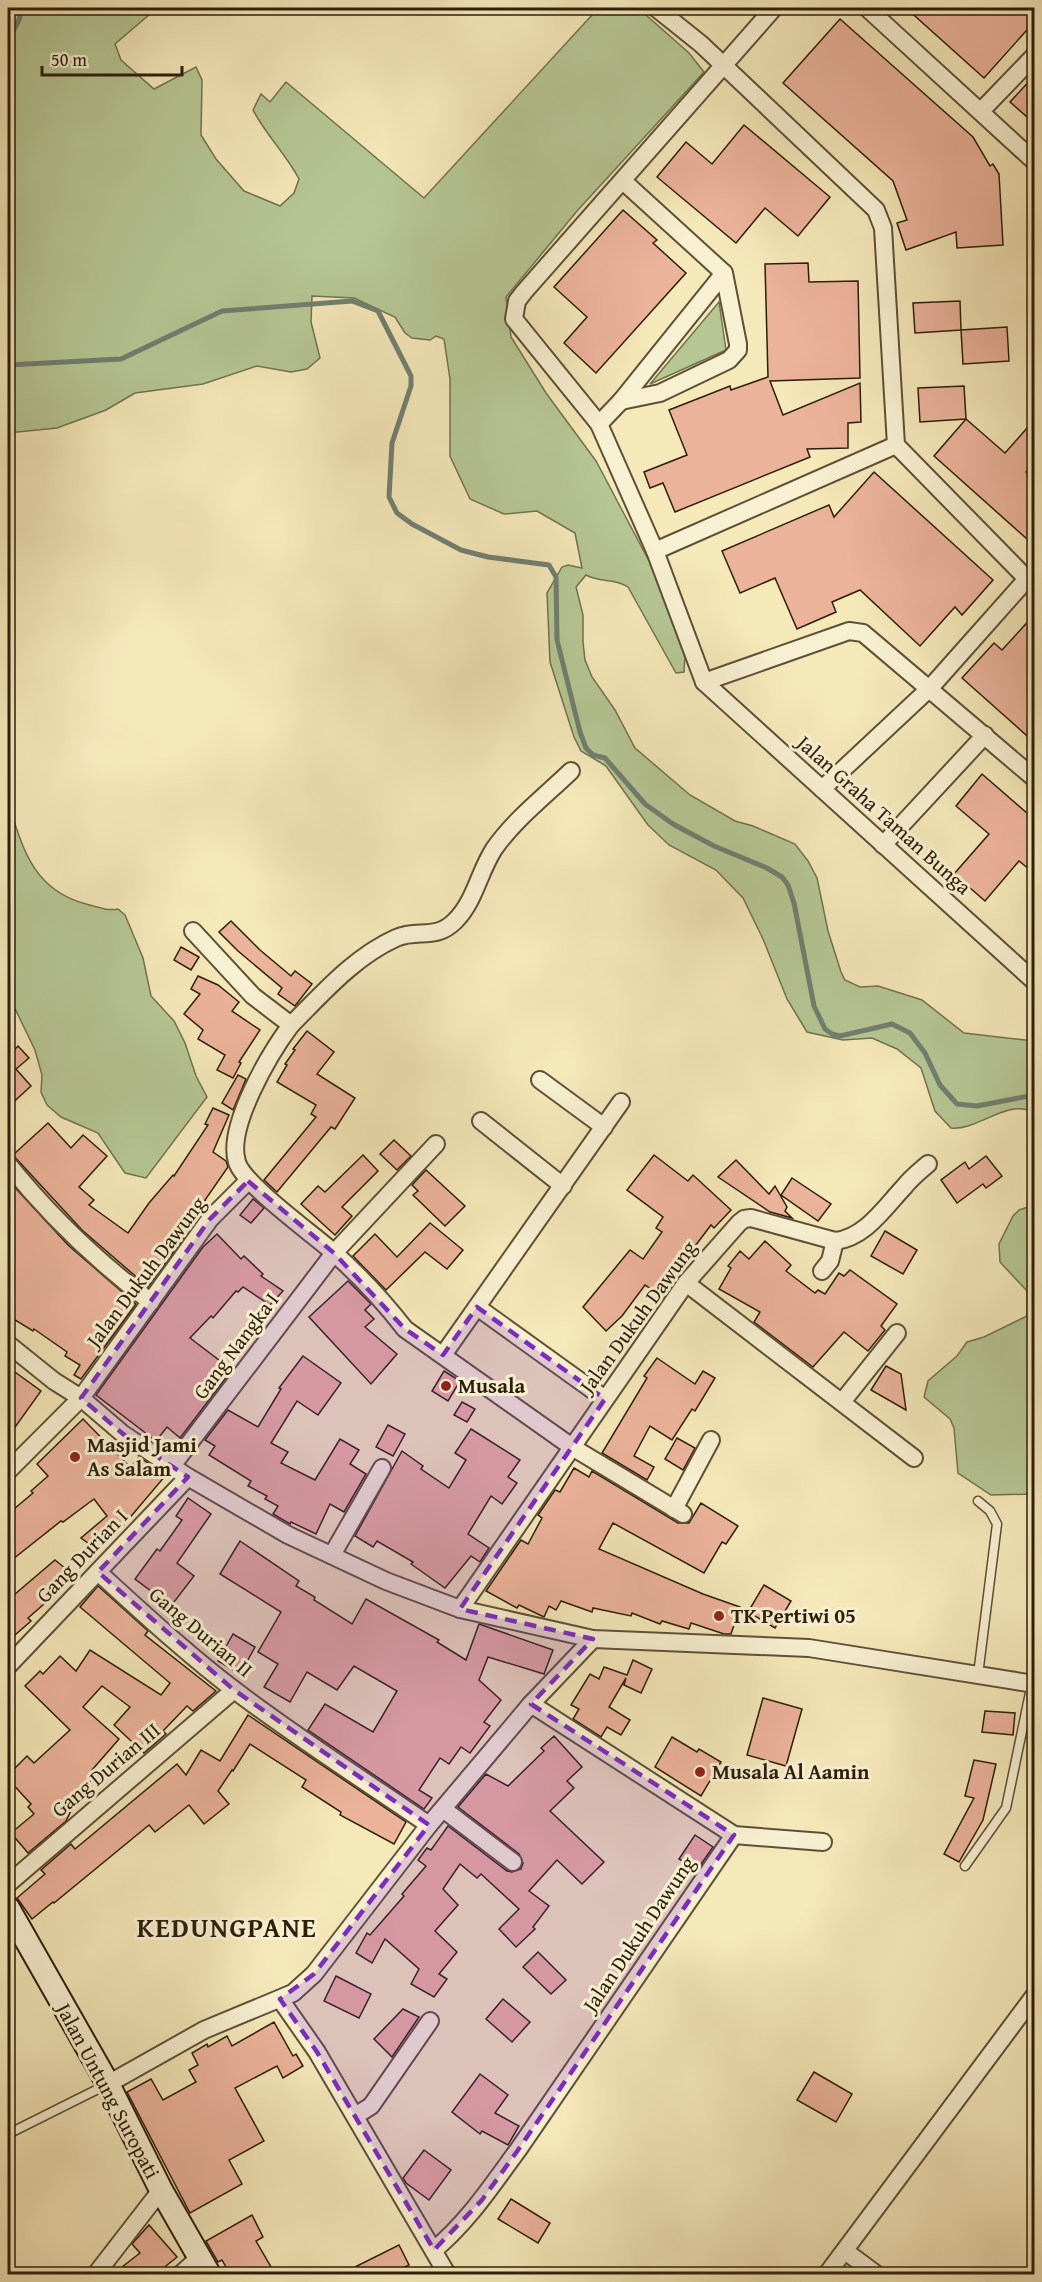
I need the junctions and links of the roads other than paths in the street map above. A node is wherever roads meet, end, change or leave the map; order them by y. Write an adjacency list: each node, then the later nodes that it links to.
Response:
1 (656, 8): 5 (street)
2 (774, 8): 5 (street, Jalan Graha Taman Bunga)
3 (867, 8): 6 (street)
4 (1035, 56): 6 (street)
5 (723, 66): 8 (street, Jalan Graha Taman Bunga); 12 (street)
6 (981, 111): 7 (street)
7 (1035, 161)
8 (623, 181): 9 (street); 11 (street, Jalan Graha Taman Bunga)
9 (724, 273): 10 (street); 10 (street)
10 (621, 401): 11 (street)
11 (599, 424): 13 (street, Jalan Graha Taman Bunga)
12 (896, 445): 13 (street); 14 (street)
13 (655, 551): 15 (street, Jalan Graha Taman Bunga)
14 (1032, 579): 16 (street)
15 (704, 682): 16 (street); 20 (street, Jalan Graha Taman Bunga)
16 (930, 688): 17 (street); 20 (street)
17 (985, 735): 19 (street); 21 (street)
18 (571, 771): 24 (street)
19 (1035, 778)
20 (822, 789): 21 (street, Jalan Graha Taman Bunga)
21 (883, 844): 23 (street, Jalan Graha Taman Bunga)
22 (193, 931): 24 (street)
23 (1035, 981)
24 (291, 1025): 32 (street)
25 (540, 1080): 28 (street)
26 (621, 1102): 28 (street)
27 (481, 1120): 33 (street)
28 (604, 1127): 33 (street)
29 (436, 1144): 35 (street)
30 (8, 1164): 38 (street)
31 (928, 1164): 34 (street)
32 (248, 1181): 35 (street); 38 (street, Jalan Dukuh Dawung)
33 (563, 1186): 39 (street)
34 (835, 1241): 36 (street); 37 (street, Jalan Dukuh Dawung)
35 (334, 1253): 42 (street); 49 (street, Gang Nangka I)
36 (822, 1271)
37 (686, 1283): 44 (street, Jalan Dukuh Dawung); 45 (street)
38 (151, 1302): 43 (street, Jalan Dukuh Dawung)
39 (477, 1307): 42 (street); 44 (street)
40 (897, 1333): 45 (street)
41 (8, 1344): 43 (street)
42 (442, 1355): 47 (street)
43 (81, 1398): 49 (street); 51 (street, Jalan Dukuh Dawung)
44 (605, 1399): 47 (street, Jalan Dukuh Dawung)
45 (842, 1402): 48 (street)
46 (711, 1440): 47 (street)
47 (572, 1447): 56 (street, Jalan Dukuh Dawung)
48 (914, 1458)
49 (172, 1466): 52 (street)
50 (382, 1468): 54 (street)
51 (8, 1471)
52 (188, 1477): 54 (street); 55 (street, Gang Durian I)
53 (978, 1501): 59 (lane)
54 (332, 1555): 56 (street)
55 (98, 1572): 58 (street, Gang Durian I); 61 (street, Gang Durian II)
56 (460, 1610): 57 (street)
57 (593, 1639): 59 (street); 62 (street)
58 (8, 1666)
59 (978, 1675): 60 (street)
60 (1033, 1684): 68 (lane)
61 (234, 1690): 64 (street, Gang Durian II); 69 (street, Gang Durian III)
62 (531, 1704): 63 (street); 65 (street)
63 (443, 1809): 64 (street); 67 (street)
64 (429, 1825): 72 (street)
65 (734, 1835): 66 (street); 78 (street, Jalan Dukuh Dawung)
66 (823, 1842)
67 (513, 1862)
68 (965, 1866)
69 (8, 1884)
70 (8, 1908): 74 (main road, Jalan Untung Suropati)
71 (1035, 1996): 79 (street)
72 (280, 1999): 74 (street); 75 (street)
73 (430, 2021): 75 (street)
74 (108, 2084): 76 (lane); 77 (main road, Jalan Untung Suropati)
75 (355, 2116): 78 (street)
76 (8, 2134)
77 (161, 2190): 80 (main road, Jalan Untung Suropati); 81 (street)
78 (434, 2250): 83 (street)
79 (845, 2251): 84 (street); 85 (street)
80 (205, 2266): 82 (street)
81 (96, 2274)
82 (181, 2274)
83 (447, 2274)
84 (827, 2274)
85 (876, 2274)

